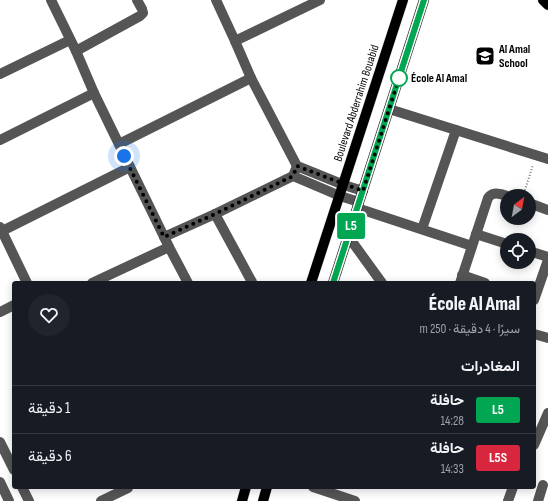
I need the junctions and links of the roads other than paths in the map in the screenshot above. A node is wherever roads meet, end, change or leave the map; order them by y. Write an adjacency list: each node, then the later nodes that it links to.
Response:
1 (51, 0): 9 (street)
2 (137, 0): 11 (street)
3 (216, 0): 10 (street)
4 (320, 0): 10 (street)
5 (403, 0): 23 (main road, Boulevard Abderrahim Bouabid)
6 (424, 0): 15 (main road)
7 (543, 0): 8 (main road)
8 (548, 5)
9 (70, 40): 11 (street); 12 (street)
10 (235, 41): 13 (street)
11 (76, 51): 14 (street)
12 (0, 74)
13 (251, 78): 18 (street); 20 (street)
14 (94, 93): 17 (street); 18 (street)
15 (390, 109): 16 (street); 24 (main road)
16 (456, 130): 19 (street); 32 (street)
17 (0, 140)
18 (119, 144): 21 (street)
19 (548, 159)
20 (297, 166): 22 (street); 23 (street)
21 (130, 167): 31 (street); 35 (street)
22 (293, 176): 26 (street); 30 (street)
23 (344, 184): 24 (street); 26 (main road, Boulevard Abderrahim Bouabid)
24 (363, 191): 27 (main road)
25 (500, 194): 33 (street)
26 (340, 196): 27 (street); 46 (main road, Boulevard Abderrahim Bouabid)
27 (358, 205): 32 (street); 34 (main road)
28 (536, 206): 29 (street)
29 (548, 210)
30 (215, 214): 35 (street); 45 (street)
31 (1, 229): 42 (street)
32 (422, 229): 37 (street)
33 (476, 234): 36 (street); 37 (street)
34 (348, 236): 47 (main road); 48 (street)
35 (164, 237): 38 (street)
36 (500, 242)
37 (472, 246): 41 (street)
38 (169, 247): 43 (street); 44 (street)
39 (536, 255): 40 (street)
40 (548, 262): 50 (street)
41 (461, 279): 49 (street)
42 (26, 281)
43 (96, 281)
44 (187, 281)
45 (251, 281)
46 (312, 281)
47 (334, 281)
48 (381, 281)
49 (473, 281)
50 (536, 295)
51 (12, 306): 52 (street)
52 (0, 312)
53 (536, 335): 54 (street)
54 (548, 338)
55 (547, 417): 56 (street)
56 (536, 441)
57 (0, 442): 58 (street)
58 (12, 466)
59 (0, 482): 68 (street)
60 (542, 485): 75 (street)
61 (23, 489): 69 (street)
62 (124, 489): 70 (street)
63 (245, 489): 71 (main road)
64 (266, 489): 72 (main road)
65 (317, 489): 67 (street)
66 (512, 489): 74 (street)
67 (332, 497): 73 (street)
68 (9, 501)
69 (29, 501)
70 (101, 501)
71 (242, 501)
72 (263, 501)
73 (355, 501)
74 (508, 501)
75 (538, 501)

